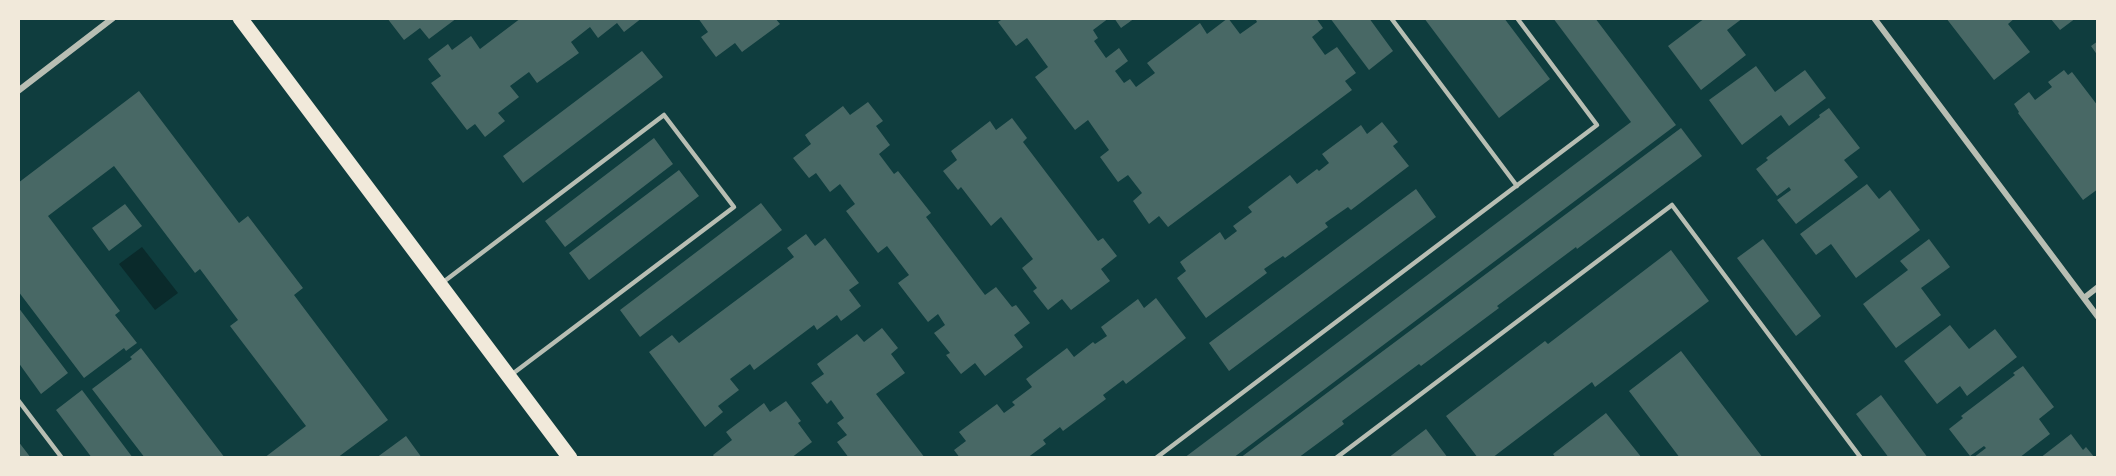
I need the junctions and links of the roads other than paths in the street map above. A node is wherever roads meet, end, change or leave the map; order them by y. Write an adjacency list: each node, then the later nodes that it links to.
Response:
1 (113, 18): 6 (street)
2 (240, 18): 8 (main road)
3 (1391, 18): 7 (lane)
4 (1517, 18): 7 (lane)
5 (1874, 18): 10 (street)
6 (18, 91)
7 (1516, 186): 16 (lane)
8 (440, 285): 12 (main road); 12 (lane)
9 (2098, 287): 10 (street)
10 (2084, 298): 11 (street)
11 (2098, 317)
12 (509, 377): 15 (main road)
13 (18, 400): 14 (lane)
14 (62, 458)
15 (570, 458)
16 (1156, 458)
17 (1336, 458): 18 (lane)
18 (1861, 458)

